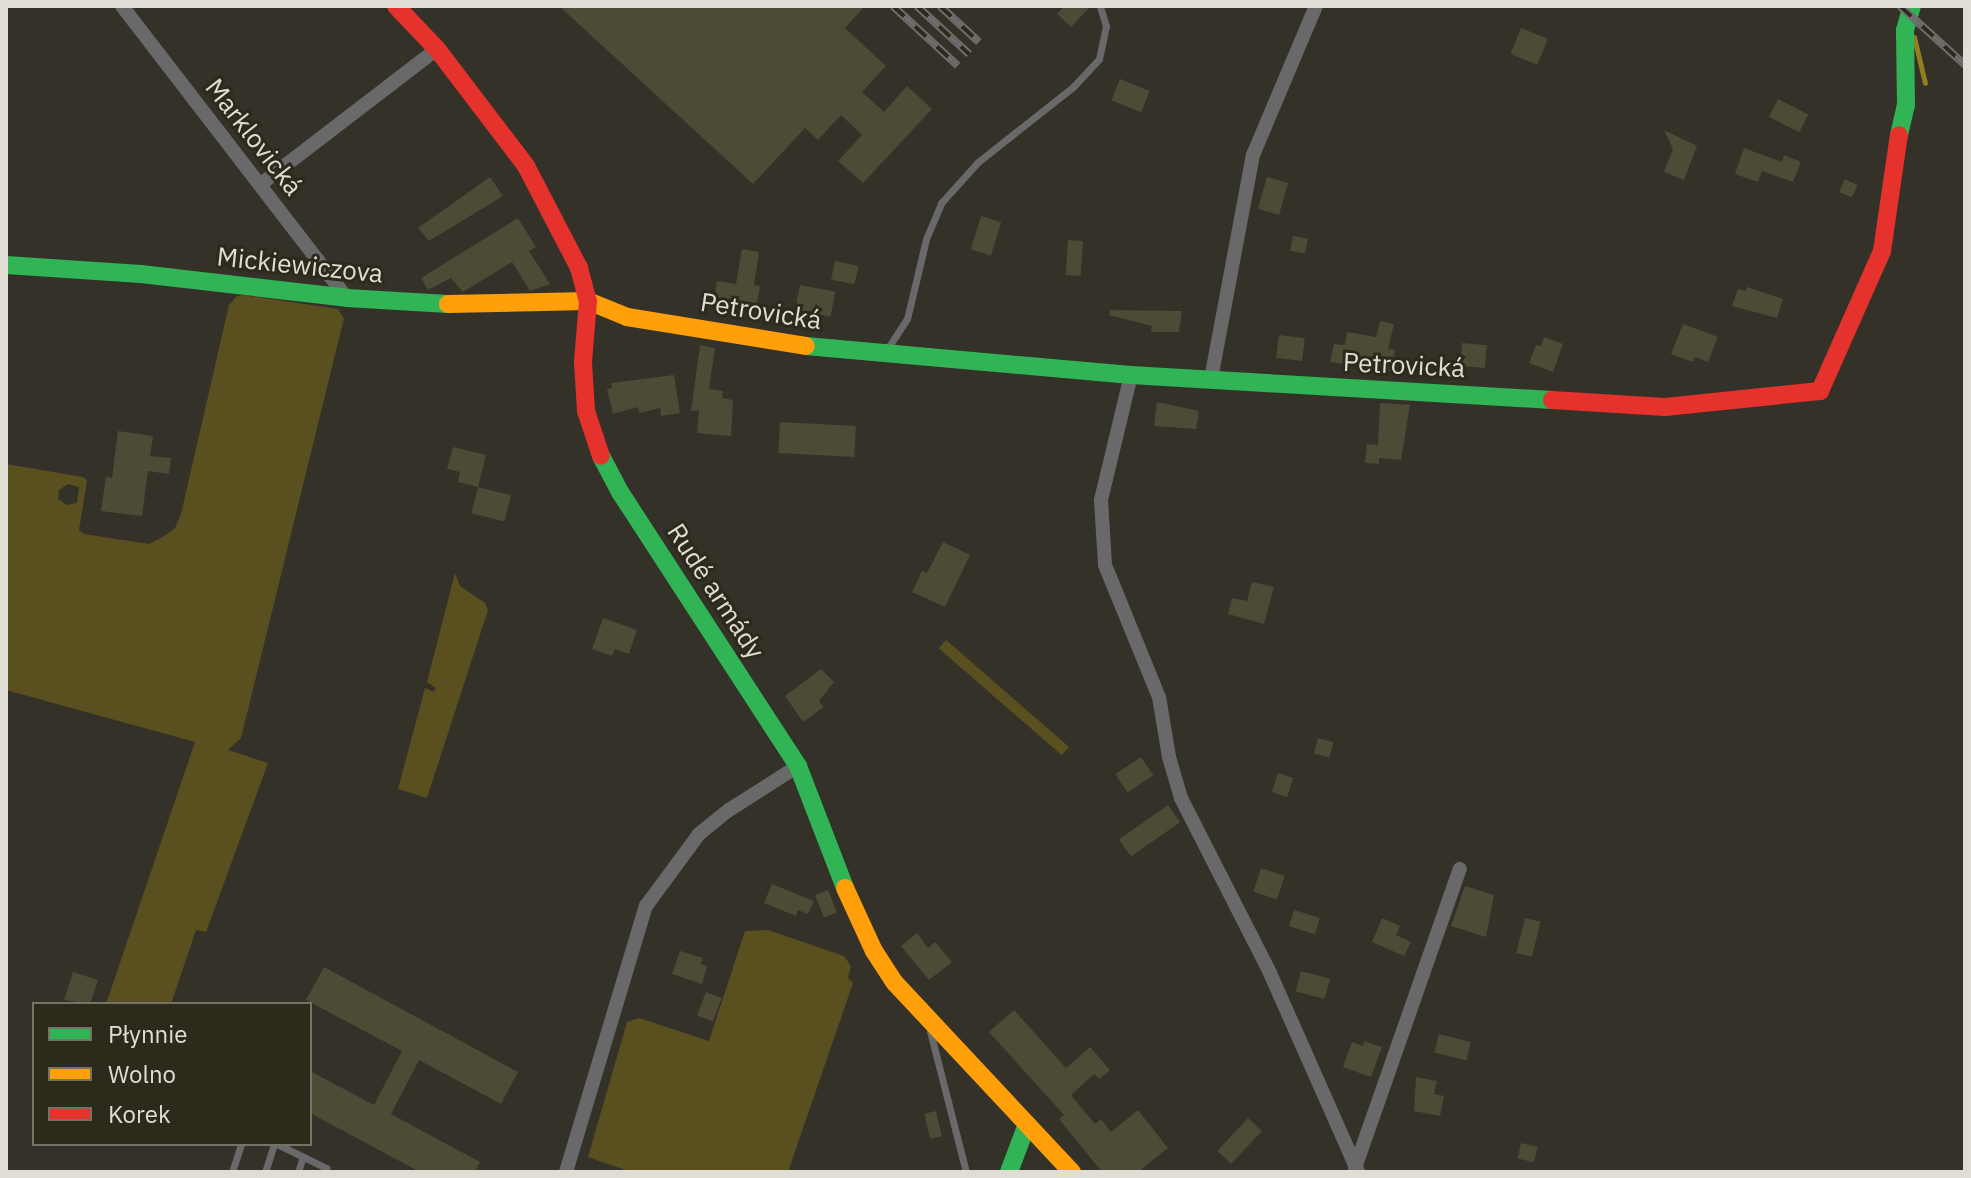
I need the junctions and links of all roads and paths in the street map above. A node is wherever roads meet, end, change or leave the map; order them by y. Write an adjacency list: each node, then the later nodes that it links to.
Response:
1 (396, 6): 6 (street, Rudé armády)
2 (1100, 6): 11 (lane)
3 (1316, 6): 13 (street)
4 (1912, 6): 13 (street, Petrovická)
5 (130, 9): 7 (street, Marklovická)
6 (437, 49): 7 (street); 10 (street, Rudé armády)
7 (261, 184): 9 (street, Marklovická)
8 (6, 265): 9 (street, Mickiewiczova)
9 (347, 298): 10 (street, Mickiewiczova)
10 (588, 301): 11 (street, Petrovická); 14 (street, Rudé armády)
11 (884, 353): 12 (street, Petrovická)
12 (1131, 375): 13 (street, Petrovická); 22 (street)
13 (1211, 379)
14 (798, 766): 16 (street, Rudé armády); 27 (street)
15 (1460, 869): 22 (street)
16 (927, 1017): 17 (street, Rudé armády); 28 (lane)
17 (1027, 1124): 29 (street); 30 (street, Rudé armády)
18 (240, 1146): 23 (lane)
19 (275, 1146): 24 (lane)
20 (280, 1146): 21 (lane)
21 (303, 1157): 25 (lane); 26 (lane)
22 (1355, 1170)
23 (232, 1172)
24 (265, 1172)
25 (298, 1172)
26 (325, 1172)
27 (566, 1172)
28 (966, 1172)
29 (1009, 1172)
30 (1072, 1172)

